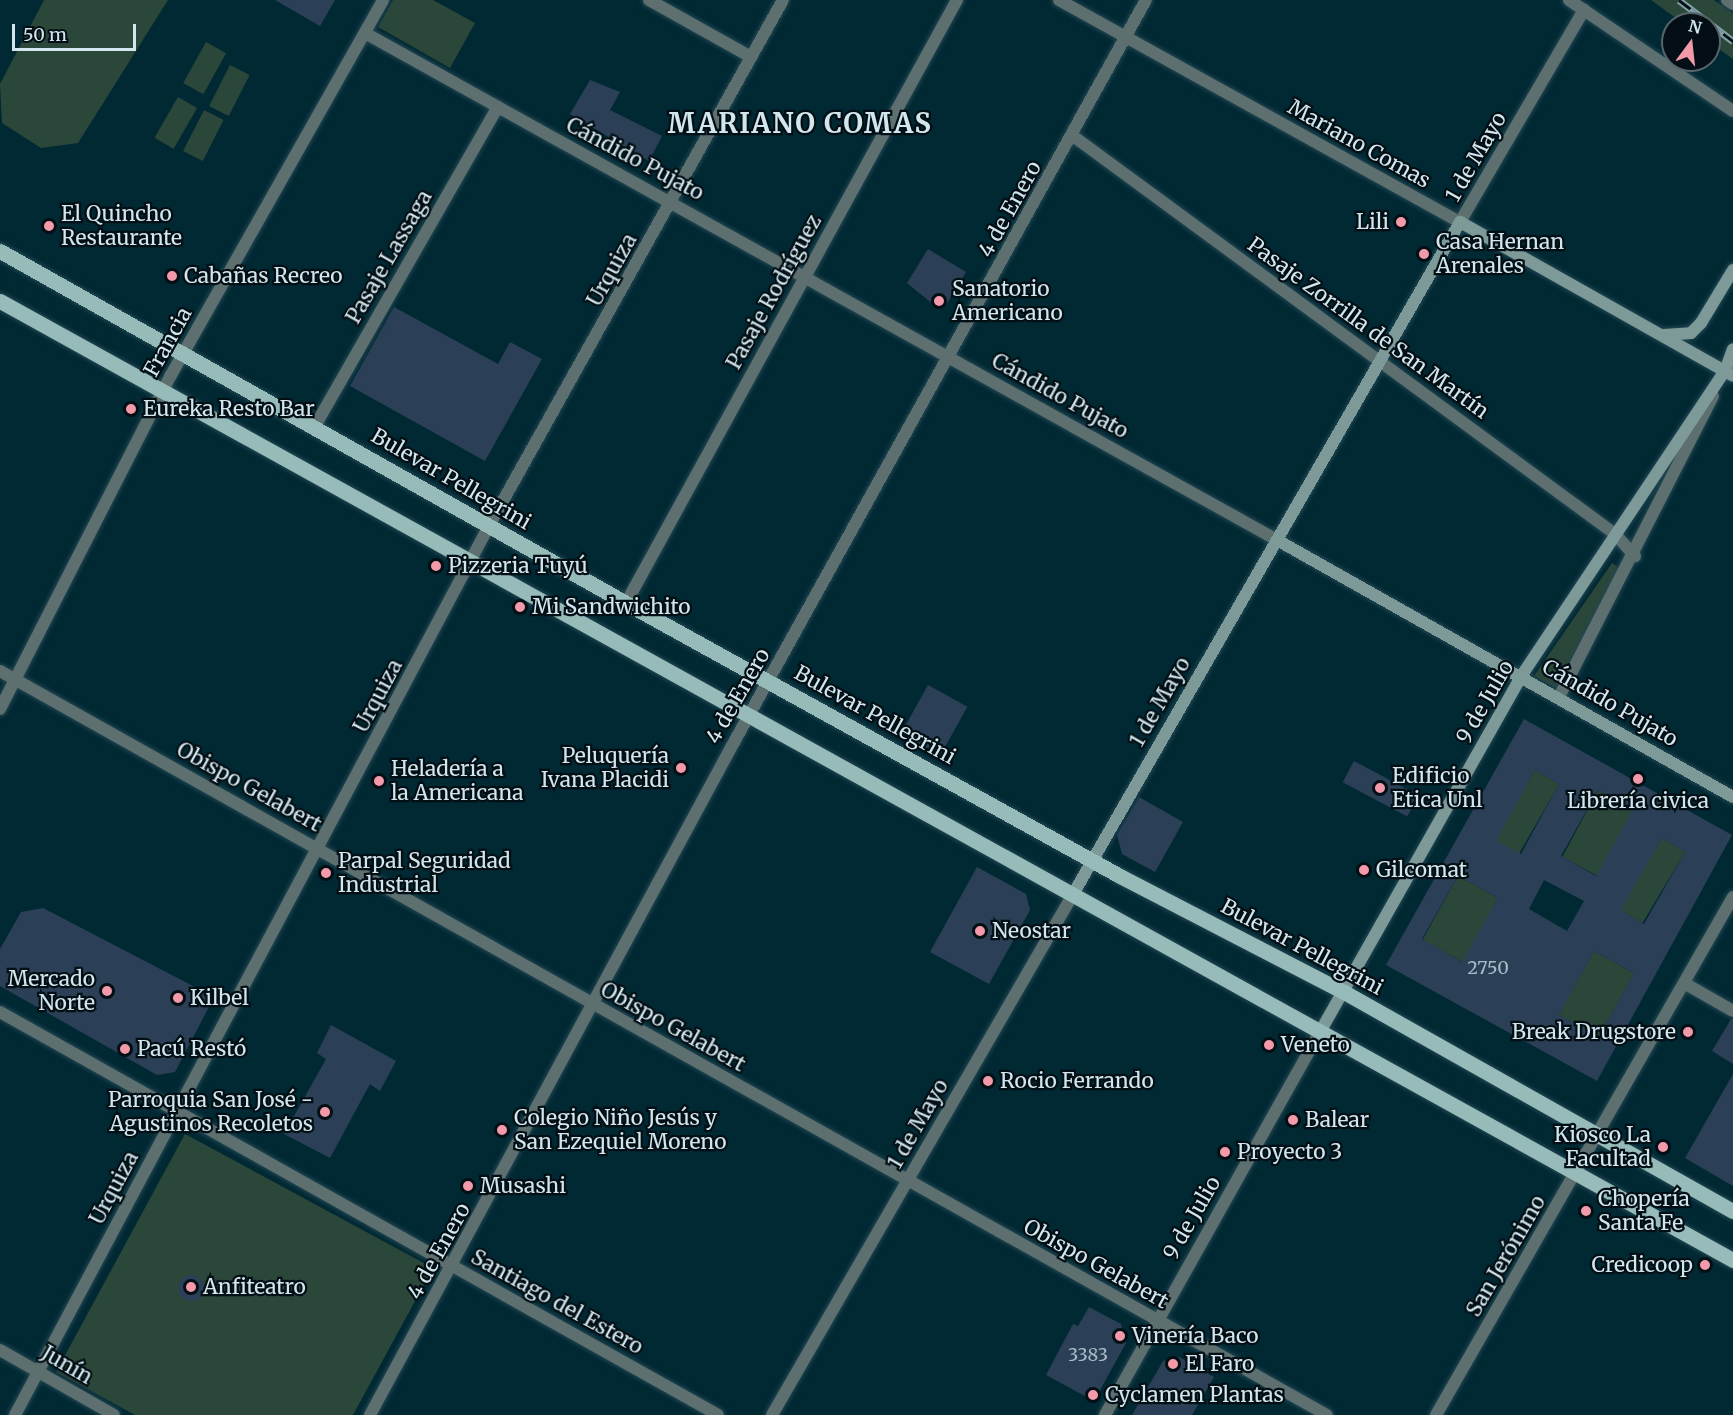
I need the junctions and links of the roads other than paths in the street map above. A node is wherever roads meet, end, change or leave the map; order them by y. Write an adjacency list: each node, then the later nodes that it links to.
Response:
1 (383, 0): 11 (street, Francia)
2 (649, 0): 13 (street)
3 (783, 0): 13 (street, Urquiza)
4 (957, 0): 21 (street, Pasaje Rodríguez)
5 (1059, 0): 12 (street, Mariano Comas)
6 (1146, 0): 12 (street, 4 de Enero)
7 (1569, 0): 10 (street)
8 (1727, 0): 9 (street)
9 (1733, 4)
10 (1584, 10): 15 (street); 18 (street, 1 de Mayo)
11 (365, 33): 14 (street, Cándido Pujato); 25 (street, Francia)
12 (1126, 38): 16 (street, 4 de Enero); 18 (street, Mariano Comas)
13 (751, 57): 17 (street, Urquiza)
14 (498, 107): 17 (street, Cándido Pujato); 30 (street, Pasaje Lassaga)
15 (1733, 111)
16 (1073, 136): 26 (street, 4 de Enero); 27 (street, Pasaje Zorrilla de San Martín)
17 (673, 201): 21 (street, Cándido Pujato); 31 (street, Urquiza)
18 (1460, 222): 23 (main road, Mariano Comas); 27 (main road, 1 de Mayo)
19 (0, 251): 25 (main road, Bulevar Pellegrini)
20 (1733, 270): 23 (main road)
21 (805, 276): 26 (street, Cándido Pujato); 36 (street, Pasaje Rodríguez)
22 (0, 301): 29 (main road)
23 (1663, 335): 28 (main road, Mariano Comas)
24 (1733, 349): 28 (main road, 9 de Julio)
25 (183, 355): 29 (street, Francia); 30 (main road, Bulevar Pellegrini)
26 (950, 357): 33 (street, Cándido Pujato); 40 (street, 4 de Enero)
27 (1379, 360): 32 (street, Pasaje Zorrilla de San Martín); 33 (main road, 1 de Mayo)
28 (1729, 374): 32 (main road, 9 de Julio); 34 (street)
29 (163, 391): 35 (main road); 39 (street, Francia)
30 (315, 426): 31 (main road, Bulevar Pellegrini)
31 (490, 525): 35 (street, Urquiza); 36 (main road, Bulevar Pellegrini)
32 (1615, 534): 34 (street, Pasaje Zorrilla de San Martín); 38 (main road, 9 de Julio)
33 (1277, 540): 38 (main road, Cándido Pujato); 46 (main road, 1 de Mayo)
34 (1635, 556): 41 (street)
35 (470, 562): 43 (main road); 45 (street, Urquiza)
36 (626, 603): 40 (main road, Bulevar Pellegrini)
37 (0, 671): 39 (street, Obispo Gelabert)
38 (1522, 675): 41 (main road, Cándido Pujato); 50 (main road, 9 de Julio)
39 (15, 680): 42 (street, Francia); 45 (street, Obispo Gelabert)
40 (770, 682): 43 (street, 4 de Enero); 46 (main road, Bulevar Pellegrini)
41 (1559, 697): 44 (main road, Cándido Pujato)
42 (0, 709)
43 (750, 714): 47 (main road); 51 (street, 4 de Enero)
44 (1733, 797)
45 (320, 849): 51 (street, Obispo Gelabert); 55 (street, Urquiza)
46 (1091, 858): 47 (main road, 1 de Mayo); 50 (main road, Bulevar Pellegrini)
47 (1072, 896): 54 (main road); 58 (street, 1 de Mayo)
48 (1733, 897): 49 (street, San Jerónimo)
49 (1684, 983): 52 (street); 56 (street, San Jerónimo)
50 (1344, 992): 54 (main road, 9 de Julio); 56 (main road, Bulevar Pellegrini)
51 (593, 1005): 58 (street, Obispo Gelabert); 61 (street, 4 de Enero)
52 (1733, 1011)
53 (0, 1012): 55 (street, Santiago del Estero)
54 (1320, 1032): 57 (main road); 62 (street, 9 de Julio)
55 (178, 1112): 61 (street, Santiago del Estero); 64 (street, Urquiza)
56 (1598, 1136): 57 (street, San Jerónimo); 59 (main road, Bulevar Pellegrini)
57 (1576, 1175): 60 (main road); 72 (street, San Jerónimo)
58 (908, 1182): 62 (street, Obispo Gelabert); 69 (street, 1 de Mayo)
59 (1733, 1211)
60 (1733, 1260)
61 (453, 1266): 67 (street, 4 de Enero); 68 (street, Santiago del Estero)
62 (1157, 1320): 70 (street, 9 de Julio); 71 (street, Obispo Gelabert)
63 (0, 1350): 64 (street, Junín)
64 (38, 1372): 65 (street, Urquiza); 66 (street, Junín)
65 (15, 1415)
66 (114, 1415)
67 (370, 1415)
68 (718, 1415)
69 (772, 1415)
70 (1105, 1415)
71 (1327, 1415)
72 (1436, 1415)

